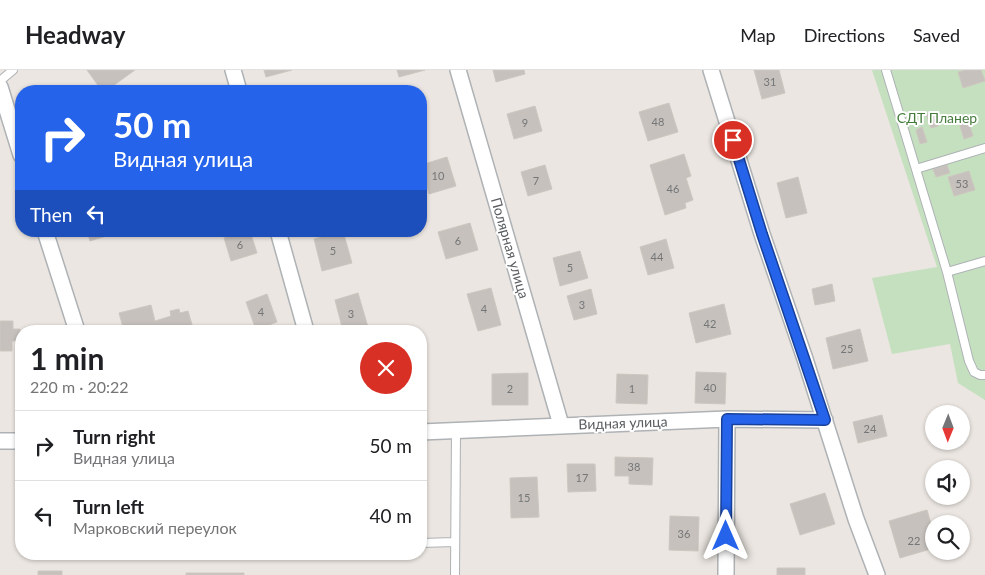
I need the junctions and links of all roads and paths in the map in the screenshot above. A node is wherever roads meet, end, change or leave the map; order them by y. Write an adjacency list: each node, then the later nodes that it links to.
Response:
1 (13, 70): 6 (lane)
2 (233, 70): 7 (street)
3 (458, 70): 21 (street, Полярная улица)
4 (711, 70): 20 (street)
5 (886, 70): 11 (lane)
6 (0, 81)
7 (237, 85)
8 (0, 87): 9 (street)
9 (15, 134)
10 (985, 148): 11 (lane)
11 (916, 169): 15 (lane)
12 (47, 237): 16 (street)
13 (280, 237): 17 (street)
14 (985, 260): 15 (lane)
15 (946, 272): 18 (lane)
16 (75, 325)
17 (304, 325)
18 (985, 375)
19 (727, 419): 20 (street, Видная улица); 21 (street, Видная улица); 29 (street)
20 (825, 420): 30 (street)
21 (561, 425): 22 (street, Видная улица)
22 (456, 431): 23 (street, Видная улица); 26 (lane)
23 (427, 432)
24 (0, 441): 25 (street)
25 (15, 441)
26 (455, 542): 27 (lane); 28 (lane)
27 (427, 543)
28 (455, 575)
29 (726, 575)
30 (877, 575)

